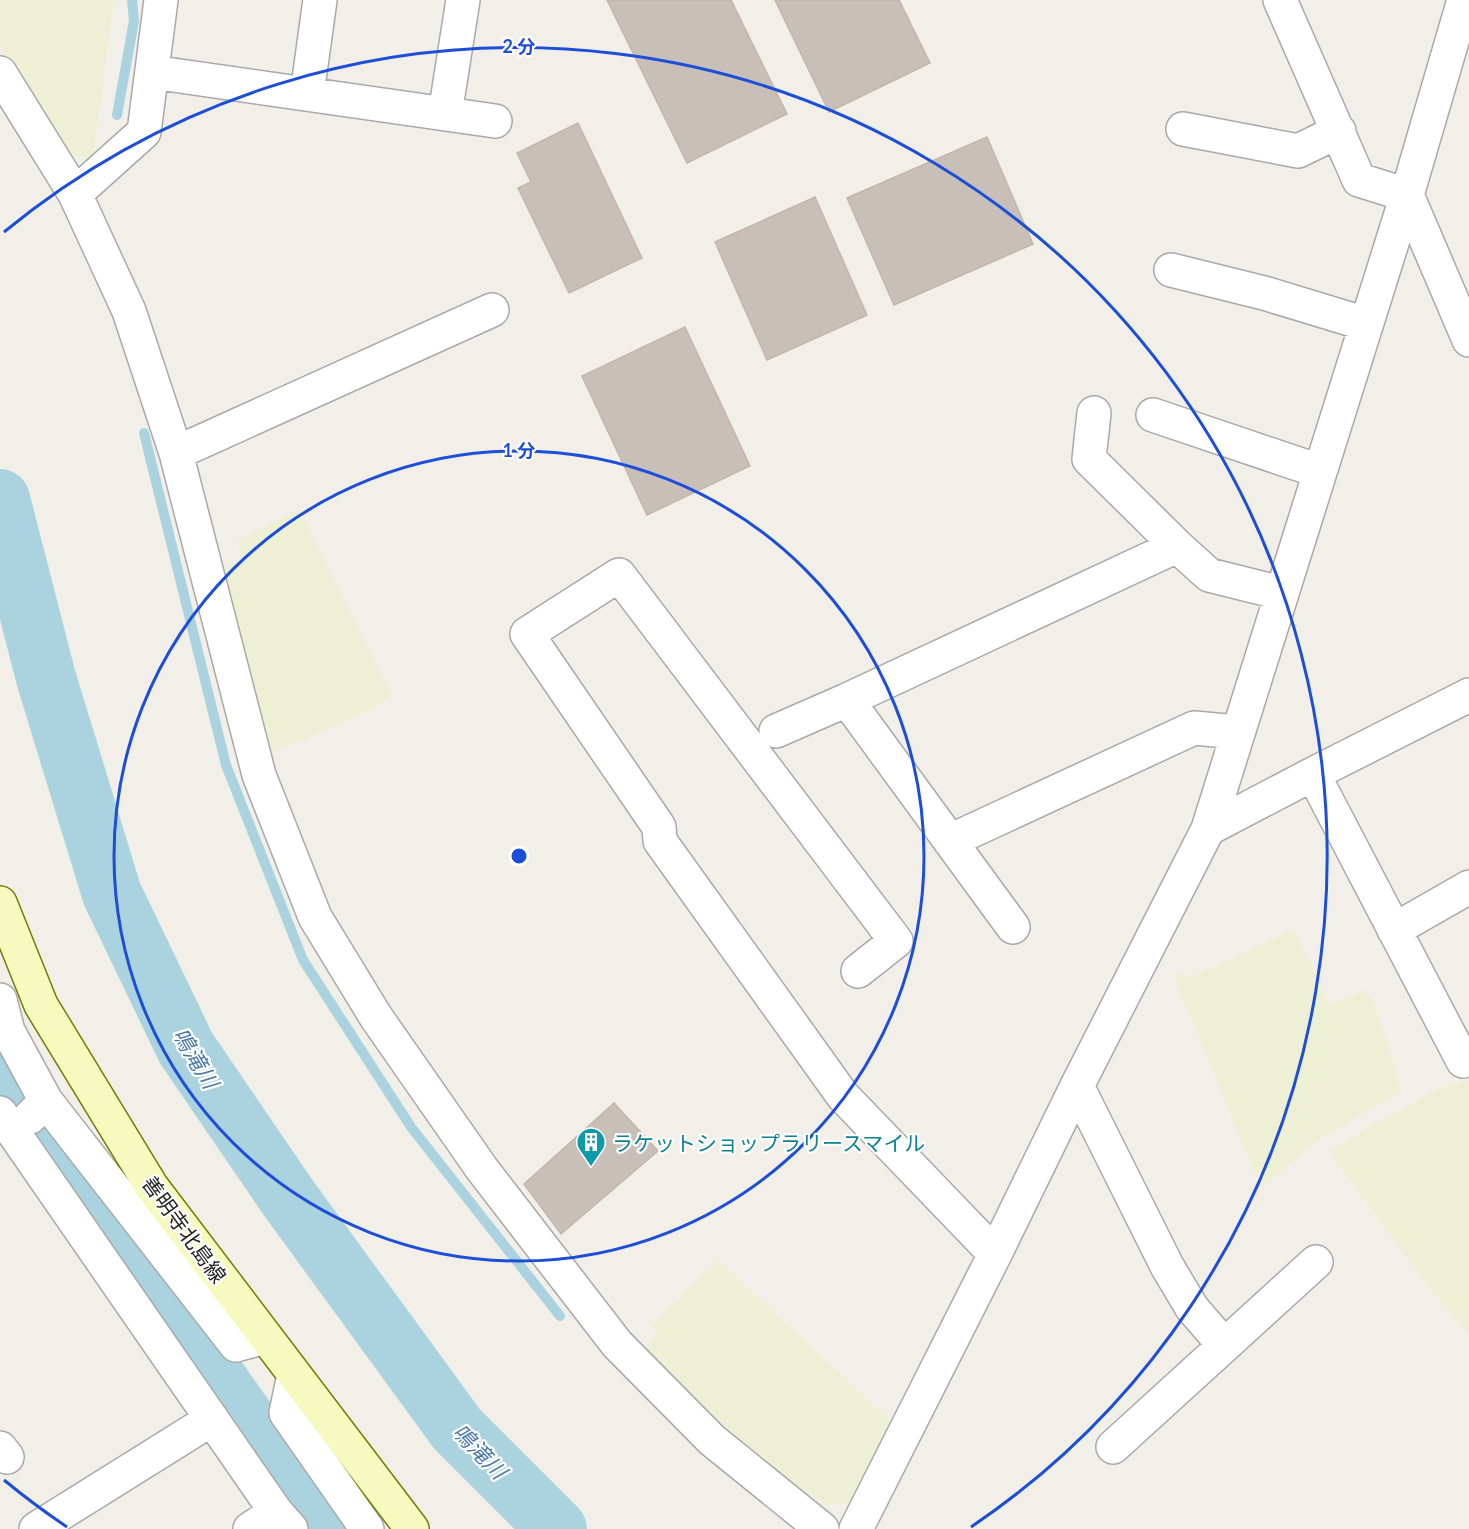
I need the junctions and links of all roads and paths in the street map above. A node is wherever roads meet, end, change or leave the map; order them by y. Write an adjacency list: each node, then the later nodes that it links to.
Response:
1 (161, 0): 6 (street)
2 (320, 0): 8 (street)
3 (463, 0): 9 (street)
4 (1280, 0): 12 (street)
5 (1464, 0): 14 (street)
6 (152, 72): 8 (street); 13 (street)
7 (0, 73): 13 (street)
8 (307, 94): 9 (street)
9 (445, 114): 10 (street)
10 (495, 121)
11 (1183, 129): 12 (street)
12 (1339, 131): 14 (street)
13 (75, 194): 21 (street)
14 (1407, 195): 17 (street); 18 (street)
15 (1171, 270): 17 (street)
16 (492, 310): 21 (street)
17 (1366, 324): 22 (street)
18 (1469, 340)
19 (1094, 413): 23 (street)
20 (1153, 415): 22 (street)
21 (176, 453): 53 (street)
22 (1319, 471): 24 (street)
23 (1177, 546): 24 (street); 26 (street)
24 (1281, 593): 28 (street)
25 (1469, 695): 29 (street)
26 (847, 700): 27 (street); 31 (street)
27 (776, 731)
28 (1238, 732): 30 (street); 31 (street)
29 (1313, 774): 30 (street); 35 (street)
30 (1208, 829): 39 (street)
31 (950, 841): 34 (street)
32 (1469, 887): 35 (street)
33 (0, 903): 44 (main road, 善明寺北島線)
34 (1013, 927)
35 (1394, 930): 38 (street)
36 (858, 971): 42 (street)
37 (0, 1000): 40 (street)
38 (1469, 1059)
39 (1077, 1086): 42 (street); 45 (street)
40 (46, 1101): 41 (street); 44 (street)
41 (5, 1131): 47 (street)
42 (995, 1254): 54 (street)
43 (1316, 1262): 45 (street)
44 (265, 1337): 46 (main road, 善明寺北島線)
45 (1224, 1345): 48 (street)
46 (294, 1375): 51 (street); 52 (main road, 善明寺北島線)
47 (212, 1419): 49 (street); 50 (street)
48 (1113, 1447)
49 (272, 1523)
50 (36, 1529)
51 (367, 1529)
52 (412, 1529)
53 (822, 1529)
54 (856, 1529)

